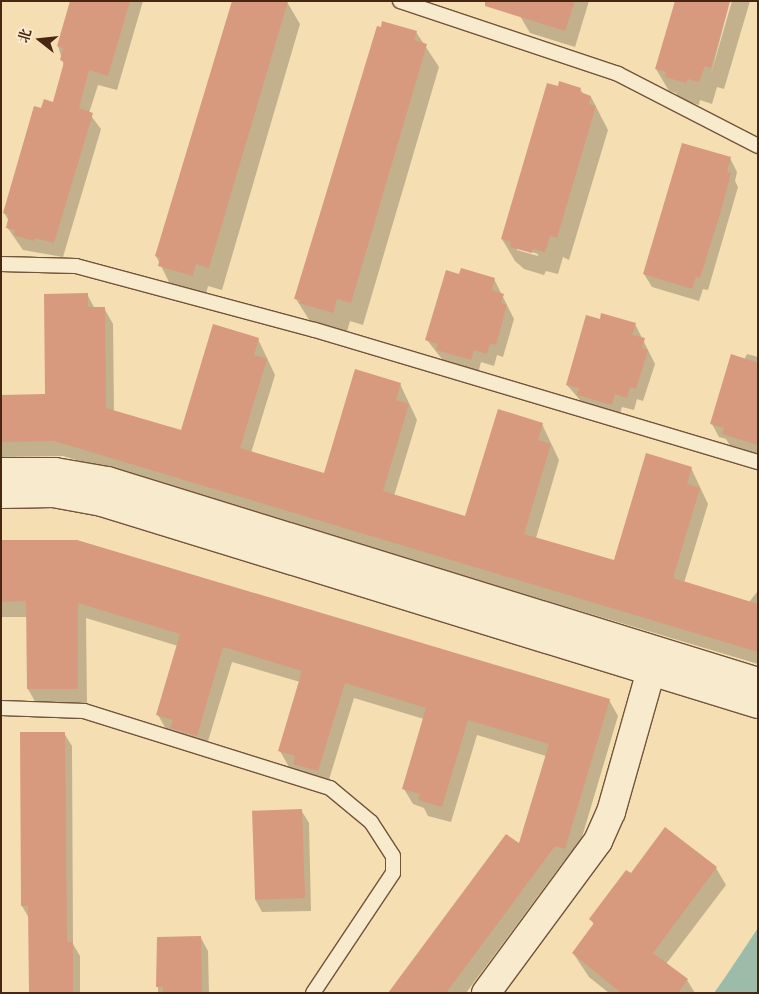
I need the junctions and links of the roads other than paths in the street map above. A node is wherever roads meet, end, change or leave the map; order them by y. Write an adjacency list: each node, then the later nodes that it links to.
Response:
1 (400, 1): 2 (lane)
2 (758, 146)
3 (1, 264): 4 (lane)
4 (758, 462)
5 (1, 472): 8 (street)
6 (1, 494): 7 (street)
7 (651, 671): 9 (street); 12 (street)
8 (758, 682)
9 (758, 704)
10 (1, 708): 11 (lane)
11 (313, 993)
12 (486, 993)

